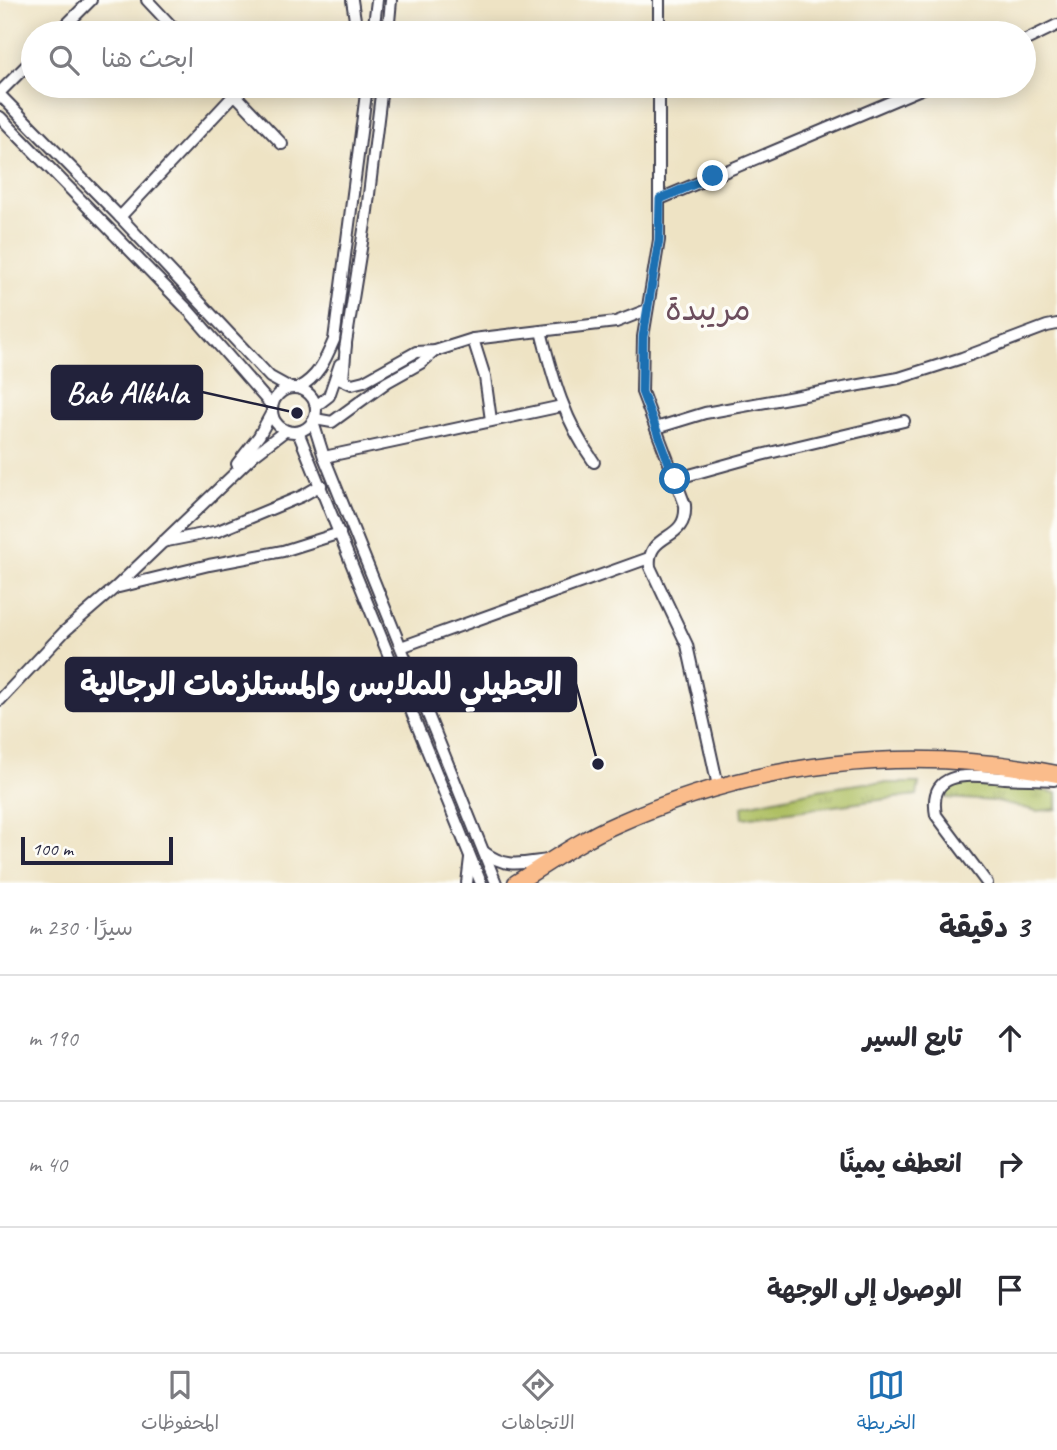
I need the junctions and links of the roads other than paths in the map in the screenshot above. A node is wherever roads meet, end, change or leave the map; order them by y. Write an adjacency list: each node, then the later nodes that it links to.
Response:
1 (91, 0): 7 (street)
2 (147, 0): 8 (street)
3 (352, 0): 9 (street)
4 (377, 0): 10 (street)
5 (391, 0): 11 (street)
6 (659, 0): 12 (street)
7 (70, 21)
8 (167, 21)
9 (355, 21)
10 (374, 21)
11 (389, 21)
12 (659, 21)
13 (1057, 25): 14 (street)
14 (1036, 35)
15 (21, 72): 16 (street)
16 (0, 94): 26 (street)
17 (224, 98): 26 (street)
18 (238, 98): 24 (street)
19 (365, 98): 33 (street)
20 (381, 98): 31 (street)
21 (659, 98): 25 (street)
22 (900, 98): 25 (street)
23 (0, 117): 36 (street)
24 (282, 145)
25 (660, 199): 27 (street)
26 (120, 217): 33 (street)
27 (647, 310): 29 (street); 40 (street)
28 (1057, 324): 40 (street)
29 (541, 331): 30 (street); 35 (street)
30 (473, 340): 32 (street); 37 (street)
31 (346, 344): 32 (street); 34 (street)
32 (435, 351): 38 (street)
33 (294, 388): 34 (street); 36 (street)
34 (316, 406): 38 (street)
35 (562, 406): 37 (street); 44 (street)
36 (272, 409): 41 (street); 47 (street)
37 (491, 420): 43 (street)
38 (314, 421): 42 (street); 43 (street)
39 (904, 421): 45 (street)
40 (656, 428): 45 (street)
41 (285, 431): 42 (street); 47 (street)
42 (298, 432): 46 (street)
43 (324, 457): 52 (street)
44 (594, 461)
45 (675, 479): 50 (street)
46 (321, 485): 48 (street); 49 (street)
47 (214, 493): 49 (street)
48 (340, 533): 51 (street); 58 (street)
49 (162, 542): 51 (street)
50 (649, 558): 52 (street); 56 (street)
51 (116, 587): 53 (street)
52 (401, 647): 57 (street)
53 (0, 700)
54 (1057, 774): 56 (highway)
55 (1057, 780): 64 (street)
56 (718, 786): 59 (highway)
57 (484, 852): 59 (street); 62 (street)
58 (470, 855): 60 (street); 61 (street)
59 (554, 859): 63 (highway)
60 (467, 883)
61 (481, 883)
62 (496, 883)
63 (516, 883)
64 (987, 883)

